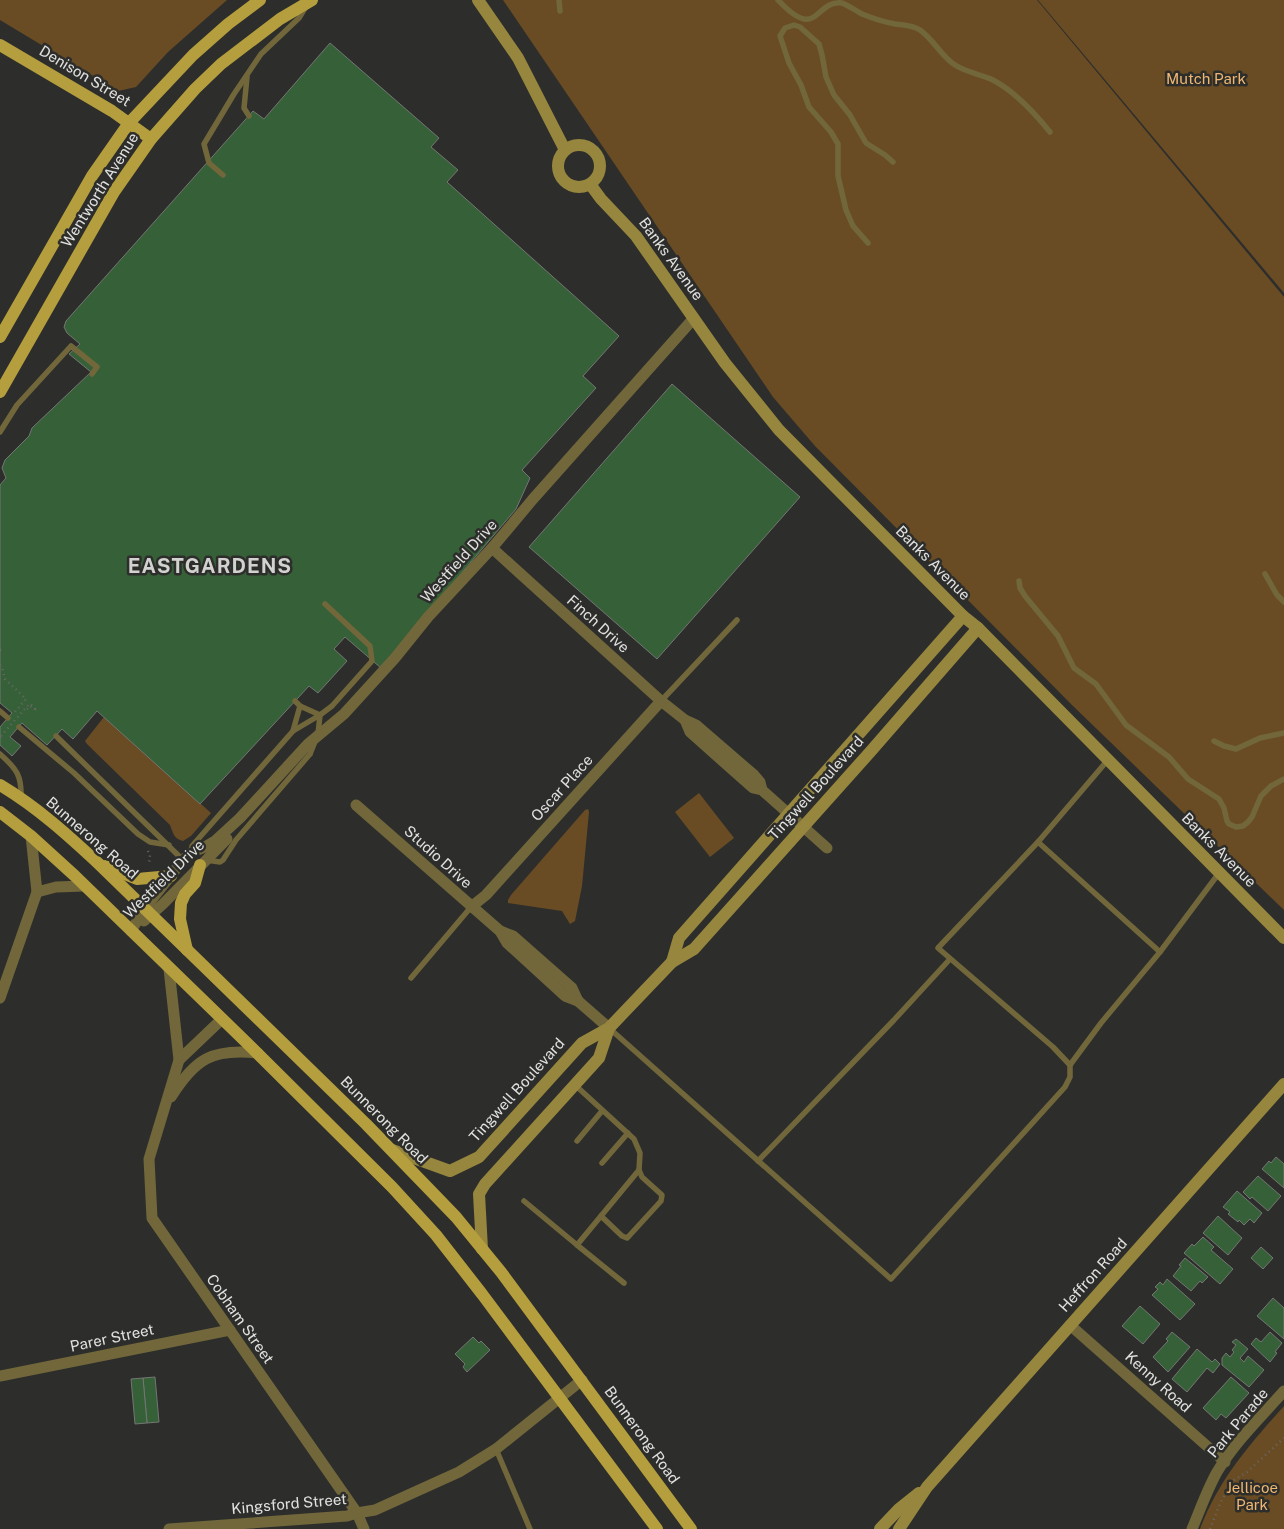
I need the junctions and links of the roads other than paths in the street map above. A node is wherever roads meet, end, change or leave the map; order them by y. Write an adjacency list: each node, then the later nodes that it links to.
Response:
1 (260, 0): 10 (main road, Wentworth Avenue)
2 (478, 0): 13 (street)
3 (559, 0): 6 (lane)
4 (778, 0): 11 (lane)
5 (310, 1): 8 (lane); 12 (main road, Wentworth Avenue)
6 (560, 11)
7 (0, 45): 10 (main road, Denison Street)
8 (247, 75): 9 (lane); 15 (lane)
9 (249, 116)
10 (129, 122): 12 (main road, Denison Street); 19 (main road, Wentworth Avenue)
11 (1050, 132)
12 (151, 139): 21 (main road, Wentworth Avenue)
13 (565, 150): 16 (street); 16 (street)
14 (893, 162): 17 (lane)
15 (223, 175)
16 (590, 184): 18 (street, Banks Avenue)
17 (868, 242)
18 (694, 318): 23 (street, Westfield Drive); 28 (street, Banks Avenue)
19 (0, 337)
20 (92, 374): 22 (lane)
21 (0, 392)
22 (0, 432)
23 (492, 548): 31 (street, Finch Drive); 48 (street, Westfield Drive)
24 (1266, 574): 26 (lane)
25 (1019, 581): 42 (lane)
26 (1284, 602)
27 (325, 604): 33 (lane)
28 (963, 616): 30 (street, Banks Avenue); 47 (street, Tingwell Boulevard)
29 (737, 620): 31 (lane, Oscar Place)
30 (978, 628): 41 (street, Banks Avenue); 49 (street, Tingwell Boulevard)
31 (661, 701): 47 (street, Finch Drive); 61 (street, Oscar Place)
32 (0, 711): 34 (lane)
33 (320, 715): 36 (lane); 36 (lane, bridge); 55 (lane, bridge)
34 (8, 718)
35 (19, 727): 52 (lane)
36 (293, 731): 54 (lane)
37 (1284, 733): 39 (lane)
38 (56, 736): 52 (lane)
39 (1214, 741)
40 (0, 754): 44 (lane)
41 (1108, 761): 51 (lane); 57 (street, Banks Avenue)
42 (1284, 779)
43 (0, 785): 44 (main road, Bunnerong Road)
44 (21, 799): 56 (main road, Bunnerong Road)
45 (356, 804): 61 (street, Studio Drive)
46 (0, 812): 50 (main road)
47 (789, 813): 49 (street, Finch Drive); 68 (street, Tingwell Boulevard)
48 (240, 818): 54 (street, Westfield Drive); 55 (street, Westfield Drive)
49 (804, 825): 53 (street, Finch Drive); 68 (street, Tingwell Boulevard)
50 (31, 836): 59 (main road); 60 (street)
51 (1038, 842): 66 (lane); 67 (lane)
52 (169, 845): 54 (lane)
53 (827, 848)
54 (188, 856): 58 (street, Westfield Drive)
55 (202, 863): 62 (street, Westfield Drive); 65 (main road)
56 (100, 865): 58 (main road); 62 (main road, Bunnerong Road)
57 (1219, 873): 64 (street, Banks Avenue); 66 (lane)
58 (171, 876): 62 (street, Westfield Drive)
59 (84, 886): 60 (street); 63 (main road)
60 (37, 892): 69 (street)
61 (472, 907): 71 (lane, Oscar Place); 74 (street, Studio Drive)
62 (148, 911): 63 (street, Westfield Drive); 65 (main road, Bunnerong Road)
63 (131, 931): 70 (main road)
64 (1284, 938)
65 (187, 950): 84 (main road, Bunnerong Road)
66 (1160, 952): 77 (lane)
67 (950, 959): 77 (lane); 85 (lane)
68 (672, 962): 74 (street, Tingwell Boulevard)
69 (5, 967): 72 (street)
70 (169, 969): 73 (main road); 76 (street, Cobham Street)
71 (411, 978)
72 (0, 998)
73 (222, 1020): 75 (main road); 76 (street, Cobham Street)
74 (608, 1028): 79 (street, Tingwell Boulevard); 84 (street, Tingwell Boulevard); 85 (lane)
75 (258, 1053): 80 (street, Cobham Street); 98 (main road)
76 (180, 1060): 80 (street, Cobham Street)
77 (1070, 1065): 85 (lane)
78 (1284, 1084): 93 (street, Heffron Road)
79 (575, 1085): 81 (lane); 91 (street, Tingwell Boulevard)
80 (164, 1109): 94 (street, Cobham Street)
81 (602, 1111): 82 (lane); 83 (lane)
82 (628, 1132): 86 (lane); 87 (lane)
83 (577, 1141)
84 (392, 1150): 91 (main road, Bunnerong Road)
85 (758, 1161)
86 (602, 1163)
87 (639, 1170): 89 (lane); 89 (lane)
88 (524, 1201): 90 (lane)
89 (600, 1216): 90 (lane)
90 (577, 1245): 92 (lane)
91 (482, 1248): 96 (main road, Bunnerong Road)
92 (624, 1283)
93 (1070, 1325): 100 (street, Kenny Road); 101 (street, Heffron Road)
94 (230, 1330): 95 (street, Parer Street); 102 (street, Cobham Street)
95 (0, 1376)
96 (582, 1380): 98 (street, Kingsford Street); 107 (main road, Bunnerong Road)
97 (1284, 1391): 100 (street, Park Parade)
98 (558, 1398): 99 (street, Kingsford Street); 106 (main road)
99 (496, 1449): 102 (street, Kingsford Street); 105 (lane)
100 (1225, 1462): 110 (street, Park Parade)
101 (927, 1487): 108 (street, Heffron Road); 109 (street, Heffron Road)
102 (357, 1513): 103 (street, Kingsford Street); 104 (street, Cobham Street)
103 (169, 1529)
104 (364, 1529)
105 (530, 1529)
106 (657, 1529)
107 (691, 1529)
108 (880, 1529)
109 (899, 1529)
110 (1192, 1529)

